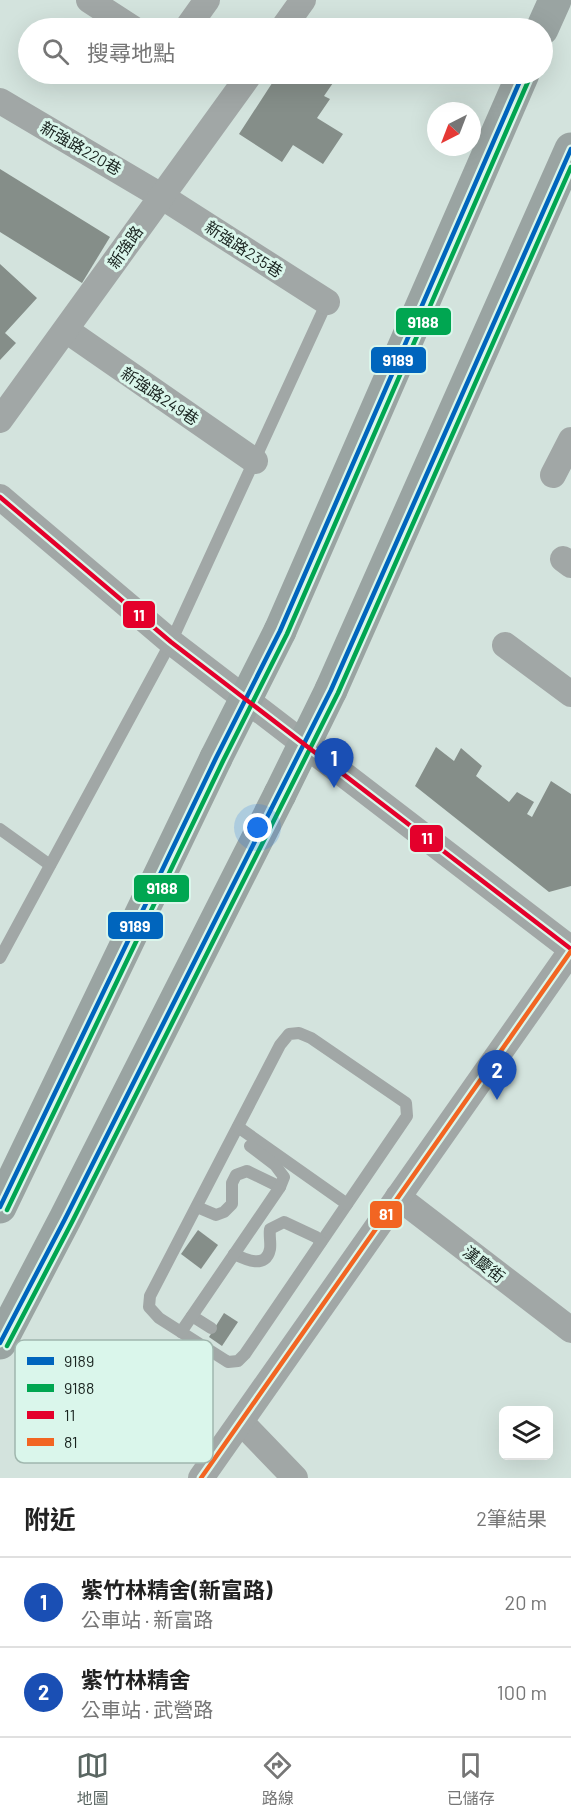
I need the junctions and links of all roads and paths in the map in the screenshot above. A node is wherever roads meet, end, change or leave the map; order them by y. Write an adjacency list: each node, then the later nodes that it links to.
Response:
1 (89, 0): 5 (street)
2 (207, 0): 6 (street)
3 (303, 0): 7 (street)
4 (555, 0): 8 (highway)
5 (117, 18)
6 (194, 18)
7 (290, 18)
8 (548, 18)
9 (243, 84): 13 (street, 新強路)
10 (519, 84): 34 (highway, bridge)
11 (0, 101): 13 (street, 新強路220巷)
12 (571, 148): 42 (highway, bridge)
13 (161, 196): 14 (street, 新強路235巷); 15 (street, 新強路)
14 (327, 302): 18 (lane)
15 (66, 330): 16 (street, 新強路); 18 (street, 新強路249巷)
16 (0, 420)
17 (571, 440): 19 (street)
18 (255, 461): 21 (lane)
19 (553, 475)
20 (0, 497): 21 (street)
21 (171, 642): 25 (lane); 26 (street)
22 (505, 645): 23 (street)
23 (571, 694)
24 (0, 829): 25 (lane)
25 (50, 865): 27 (lane)
26 (571, 950): 31 (street)
27 (0, 958)
28 (238, 1127): 32 (lane); 32 (lane); 33 (lane)
29 (250, 1146): 30 (lane)
30 (280, 1187): 33 (lane); 36 (lane)
31 (398, 1197): 39 (street, 漢慶街); 44 (street)
32 (347, 1204): 35 (lane)
33 (197, 1207): 40 (lane)
34 (0, 1208)
35 (321, 1242): 36 (lane); 43 (lane)
36 (234, 1254): 37 (lane)
37 (192, 1316): 38 (lane); 40 (lane)
38 (211, 1328)
39 (571, 1330)
40 (181, 1332): 41 (lane)
41 (194, 1340)
42 (0, 1343)
43 (213, 1352)
44 (241, 1422): 45 (street); 48 (street)
45 (213, 1461)
46 (212, 1463): 47 (street)
47 (201, 1478)
48 (295, 1478)

